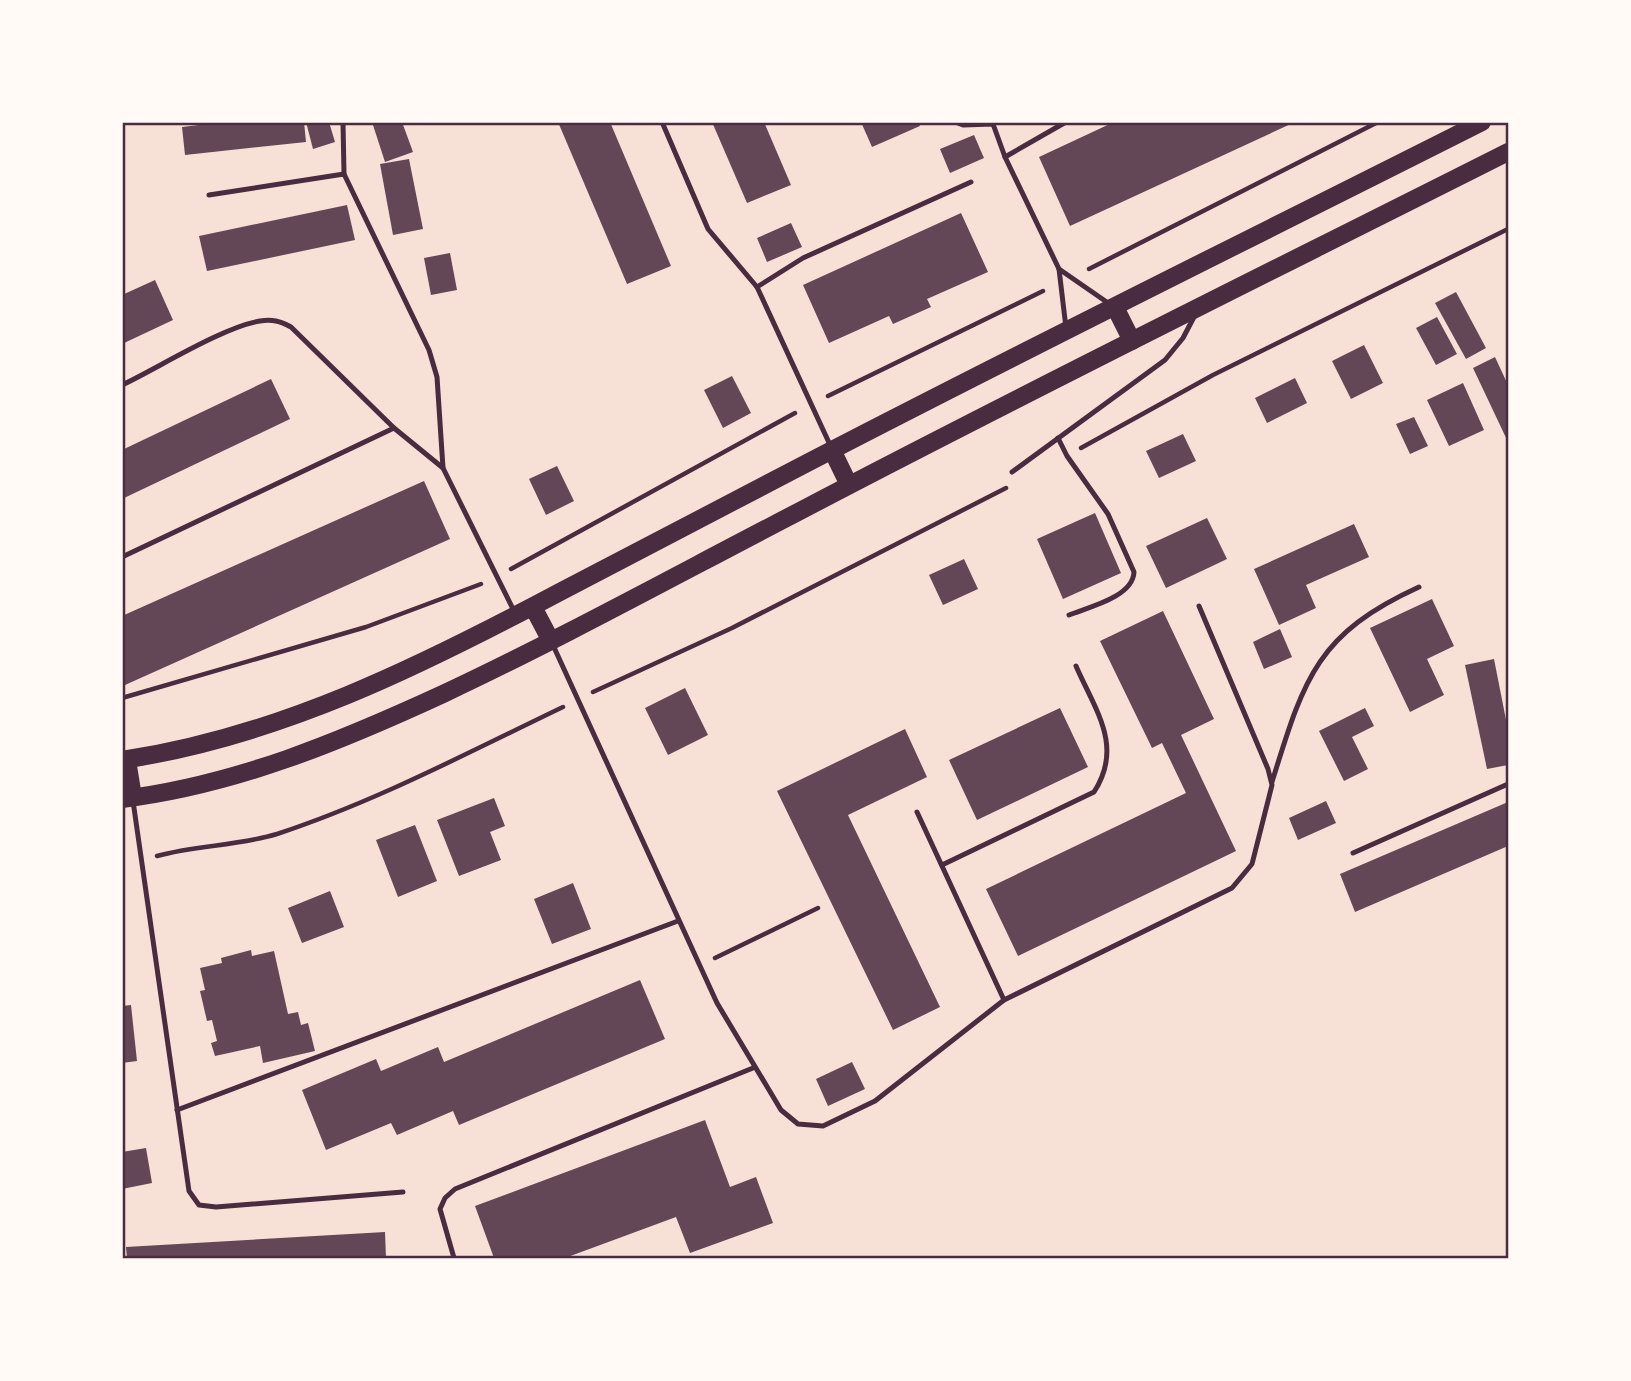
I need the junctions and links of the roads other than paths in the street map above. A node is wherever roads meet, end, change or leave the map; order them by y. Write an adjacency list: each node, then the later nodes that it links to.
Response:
1 (343, 122): 10 (lane)
2 (662, 122): 14 (lane)
3 (955, 122): 6 (lane)
4 (1066, 122): 9 (lane)
5 (1482, 122): 7 (main road)
6 (994, 123): 9 (lane)
7 (1459, 128): 15 (main road)
8 (1508, 152): 16 (main road)
9 (1005, 157): 13 (lane)
10 (344, 174): 12 (lane); 23 (lane)
11 (971, 182): 14 (lane)
12 (209, 195)
13 (1059, 269): 15 (lane); 17 (lane)
14 (757, 287): 22 (lane)
15 (1115, 307): 17 (main road); 18 (main road)
16 (1199, 307): 18 (main road); 21 (lane)
17 (1066, 332): 22 (main road)
18 (1132, 341): 25 (main road)
19 (122, 385): 20 (lane)
20 (394, 428): 23 (lane); 26 (lane)
21 (1058, 438): 24 (lane); 30 (lane)
22 (832, 450): 25 (main road); 29 (main road)
23 (443, 468): 31 (lane)
24 (1012, 472)
25 (849, 485): 32 (main road)
26 (122, 557)
27 (1419, 587): 36 (lane)
28 (1199, 606): 36 (lane)
29 (533, 607): 31 (main road); 32 (main road)
30 (1069, 615)
31 (516, 616): 34 (main road)
32 (551, 641): 37 (main road); 41 (lane)
33 (1076, 666): 40 (lane)
34 (125, 760): 37 (main road)
35 (1508, 784): 39 (lane)
36 (1272, 785): 42 (lane)
37 (128, 798): 44 (lane)
38 (917, 812): 40 (lane)
39 (1353, 853)
40 (942, 865): 42 (lane)
41 (678, 920): 43 (lane); 44 (lane)
42 (1004, 1000): 43 (lane)
43 (753, 1068): 46 (lane)
44 (177, 1110): 45 (lane)
45 (404, 1192)
46 (454, 1258)

